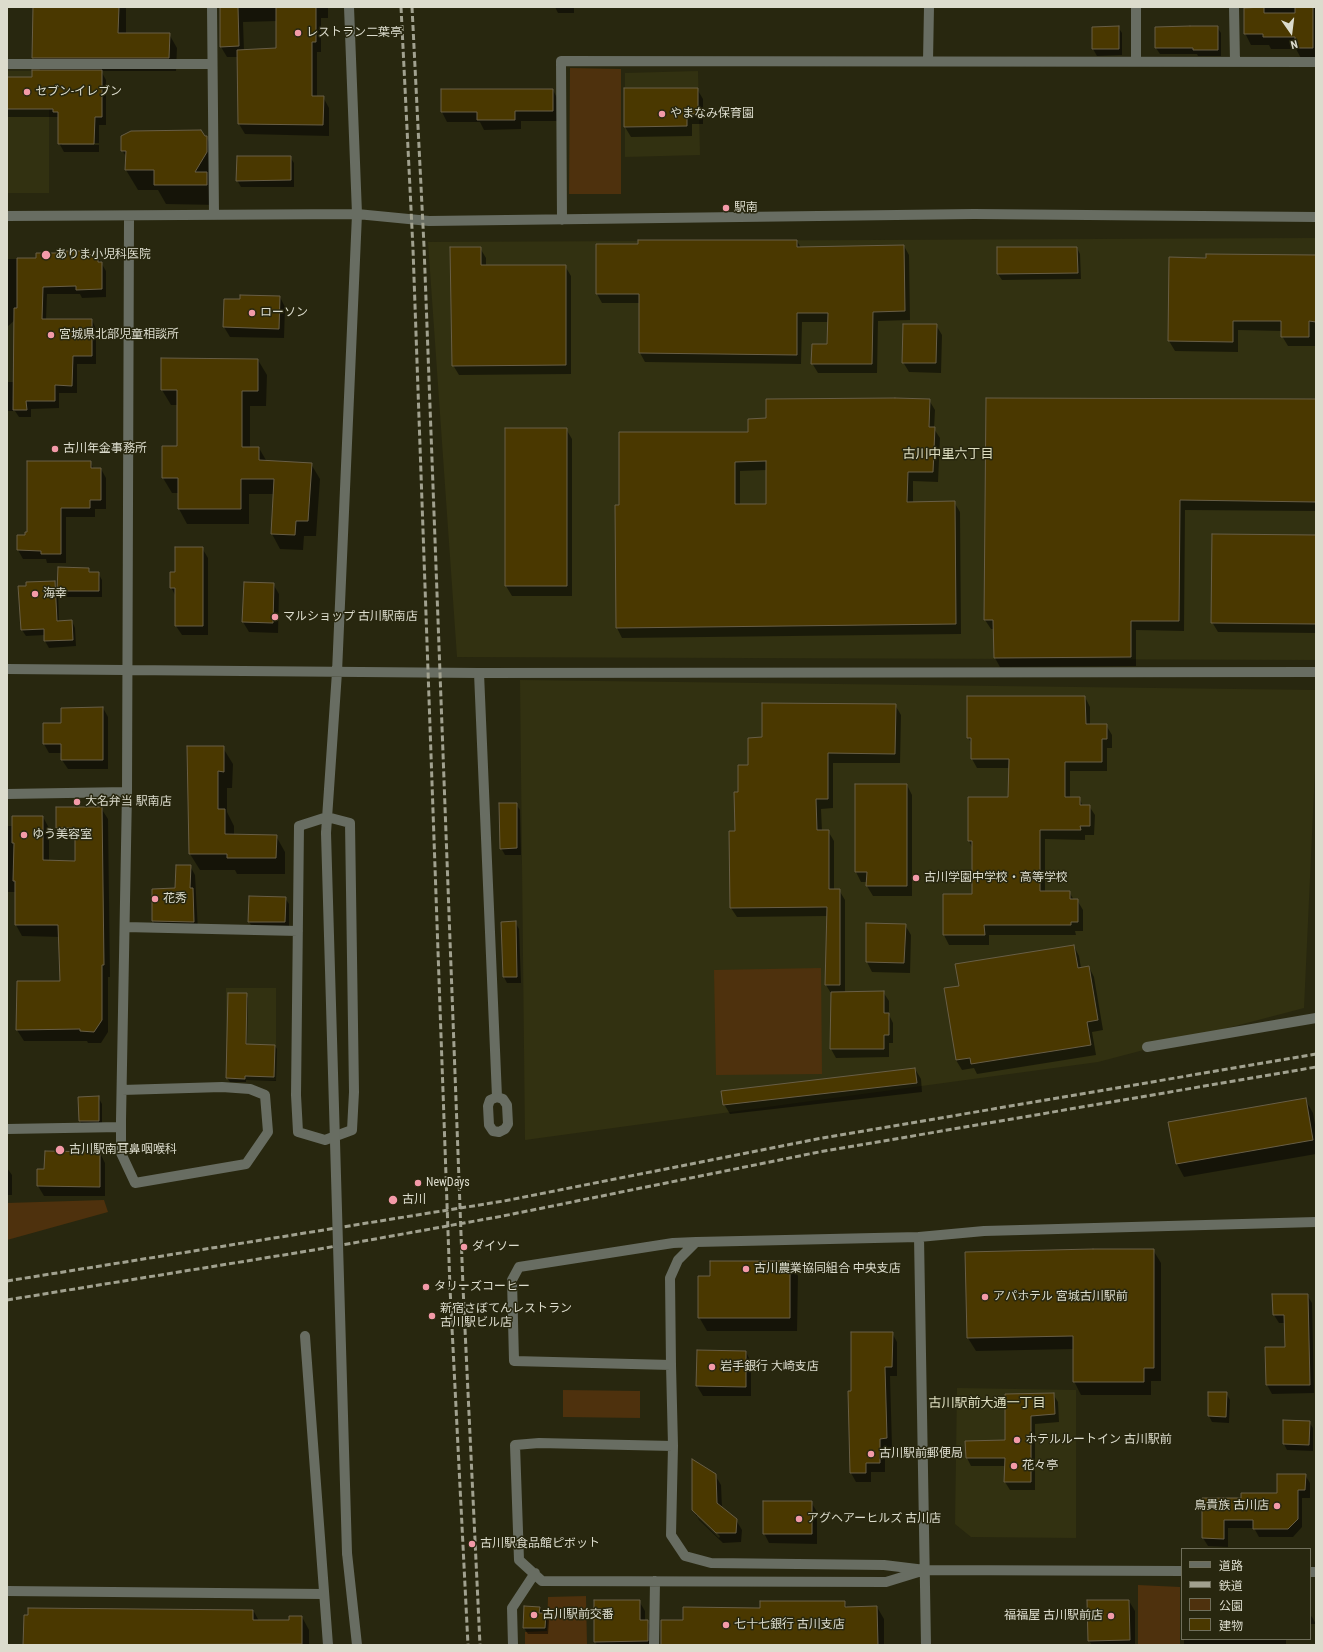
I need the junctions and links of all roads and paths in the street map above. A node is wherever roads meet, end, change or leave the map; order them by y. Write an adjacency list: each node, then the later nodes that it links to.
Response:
1 (212, 7): 11 (street)
2 (349, 7): 12 (street)
3 (929, 7): 6 (street)
4 (1136, 7): 7 (street)
5 (1234, 7): 8 (street)
6 (928, 61): 7 (street); 17 (street)
7 (1136, 62): 8 (street)
8 (1235, 62): 9 (street)
9 (1316, 62)
10 (7, 64): 11 (street)
11 (212, 64): 13 (street)
12 (357, 214): 13 (street); 17 (street); 20 (street)
13 (214, 215): 15 (street)
14 (7, 216): 15 (street)
15 (129, 216): 18 (street)
16 (1316, 217): 17 (street)
17 (562, 220)
18 (128, 669): 19 (street); 20 (street); 23 (street)
19 (7, 670)
20 (337, 672): 22 (street); 25 (street)
21 (1316, 672): 22 (street)
22 (479, 673): 31 (street)
23 (127, 792): 24 (street); 26 (street)
24 (7, 794)
25 (327, 817): 27 (street); 27 (street); 47 (street, bridge)
26 (125, 927): 27 (street); 30 (street)
27 (298, 930)
28 (1316, 1018): 29 (street)
29 (1147, 1047)
30 (122, 1090): 32 (street); 32 (street)
31 (497, 1097)
32 (121, 1128): 33 (street)
33 (7, 1129)
34 (1316, 1222): 35 (street)
35 (918, 1237): 36 (street); 40 (street)
36 (696, 1242): 38 (street); 38 (street)
37 (304, 1336): 45 (street)
38 (671, 1365): 39 (street)
39 (673, 1446): 40 (street); 42 (street)
40 (925, 1570): 41 (street); 43 (street); 50 (street)
41 (1181, 1571)
42 (535, 1573): 43 (street); 48 (street)
43 (655, 1581): 49 (street)
44 (7, 1591): 45 (street)
45 (323, 1594): 46 (street)
46 (328, 1645)
47 (357, 1645)
48 (513, 1645)
49 (654, 1645)
50 (926, 1645)

